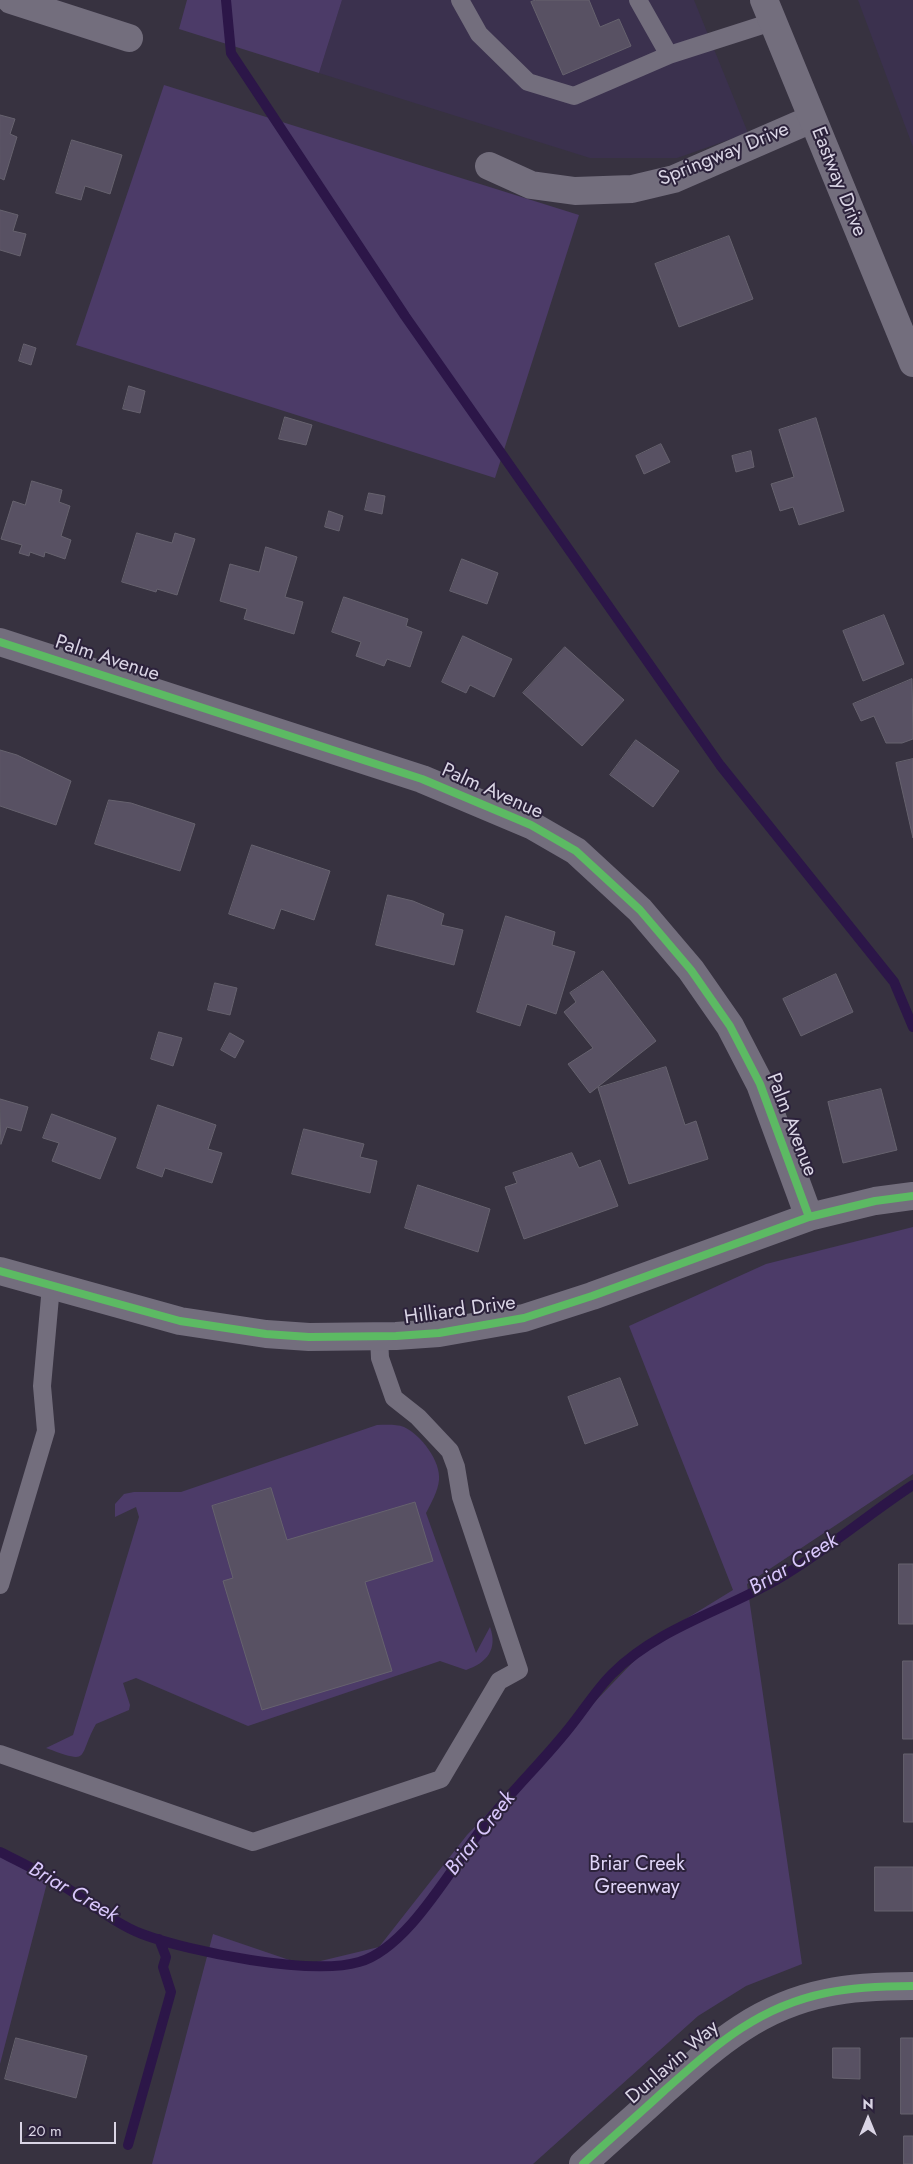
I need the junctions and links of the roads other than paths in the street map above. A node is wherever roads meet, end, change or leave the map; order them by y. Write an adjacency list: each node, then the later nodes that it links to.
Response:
1 (11, 0): 5 (street)
2 (460, 0): 6 (lane)
3 (638, 0): 6 (lane)
4 (768, 11): 6 (lane); 7 (street, Eastway Drive)
5 (129, 38)
6 (669, 55)
7 (812, 119): 8 (street, Springway Drive); 9 (street, Eastway Drive)
8 (489, 166)
9 (913, 363)
10 (0, 642): 12 (street, Palm Avenue)
11 (913, 1196): 12 (street, Hilliard Drive)
12 (809, 1217): 15 (street, Hilliard Drive)
13 (0, 1271): 14 (street, Hilliard Drive)
14 (51, 1286): 15 (street, Hilliard Drive); 16 (lane)
15 (379, 1337): 17 (lane)
16 (0, 1585)
17 (0, 1754)
18 (913, 1986): 19 (street, Dunlavin Way)
19 (583, 2164)

